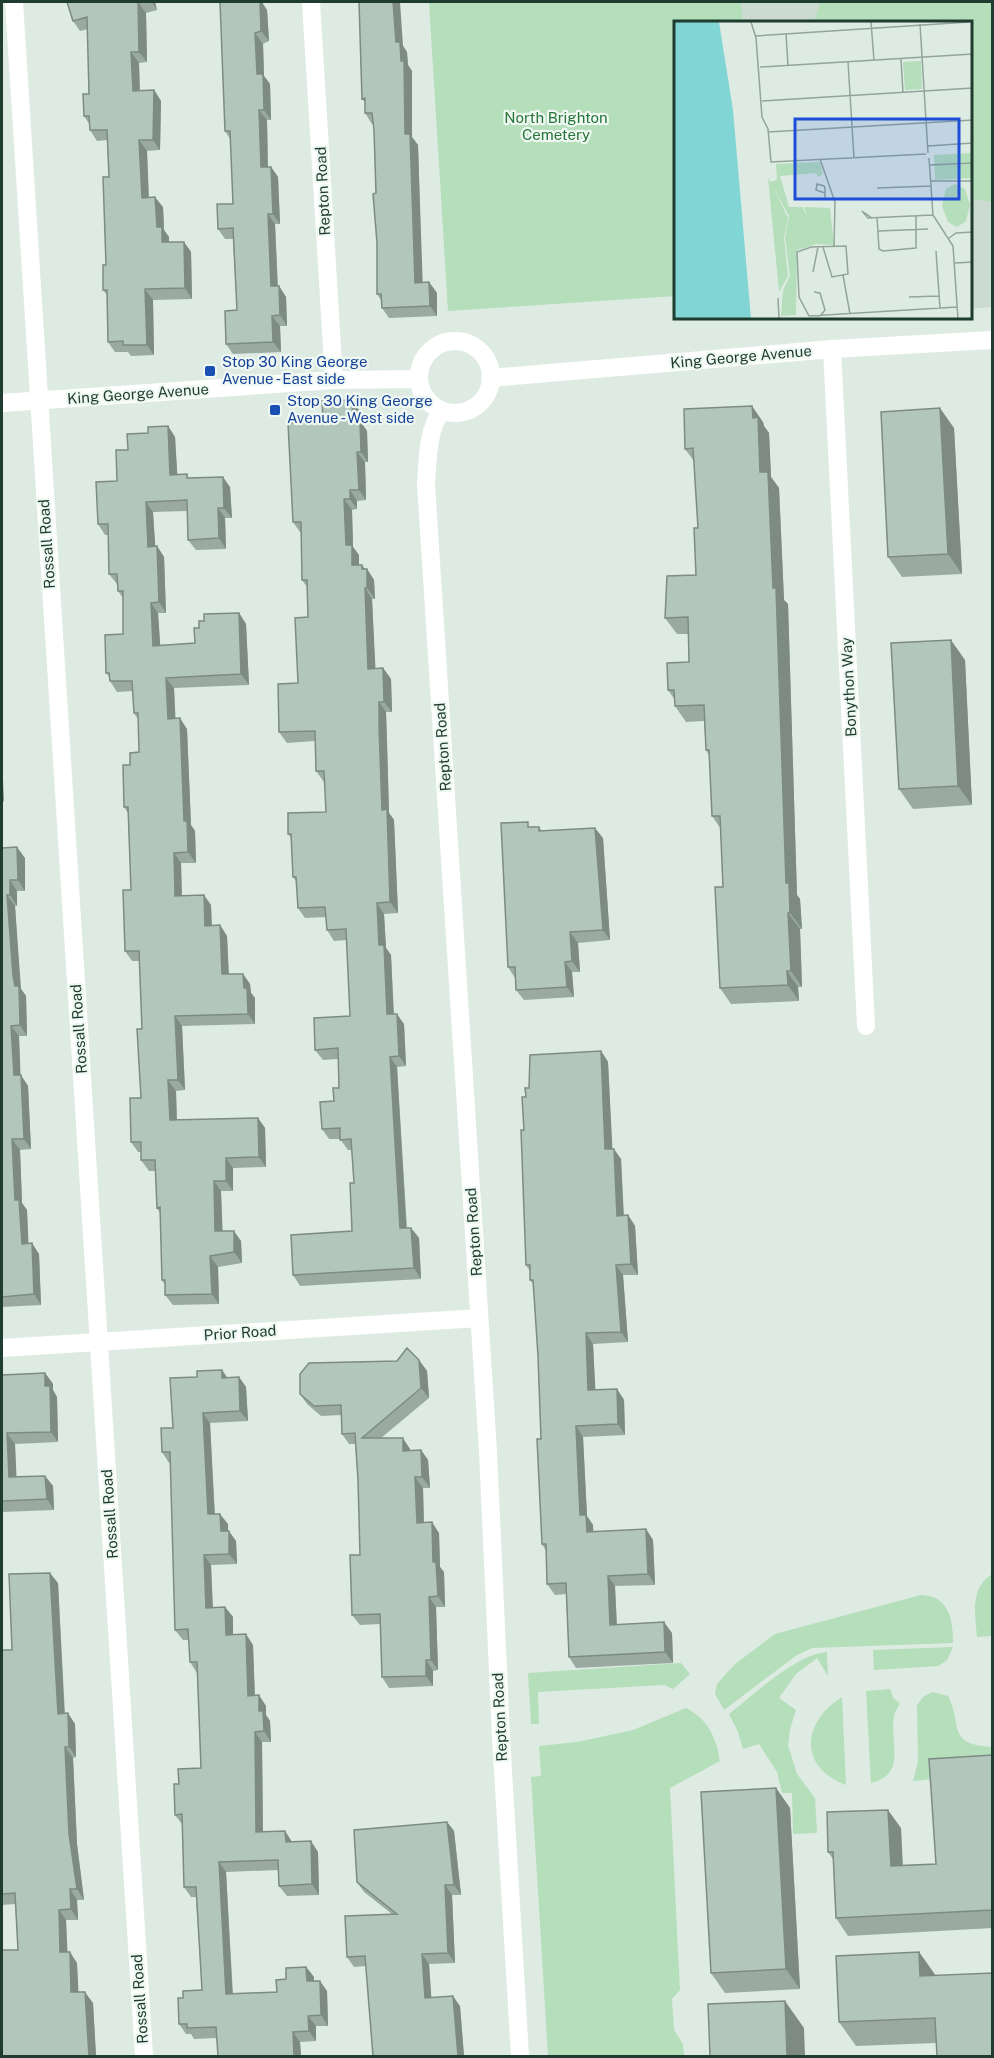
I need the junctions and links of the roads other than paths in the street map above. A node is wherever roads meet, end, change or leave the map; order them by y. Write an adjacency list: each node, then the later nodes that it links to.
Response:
1 (14, 2): 8 (street, Rossall Road)
2 (311, 2): 7 (street, Repton Road)
3 (993, 340): 4 (street, King George Avenue)
4 (832, 349): 5 (street, King George Avenue); 11 (street, Bonython Way)
5 (490, 378): 6 (street); 10 (street)
6 (418, 379): 7 (street, King George Avenue); 10 (street)
7 (334, 380): 8 (street, King George Avenue)
8 (38, 400): 9 (street, King George Avenue); 13 (street, Rossall Road)
9 (2, 403)
10 (441, 411): 12 (street, Repton Road)
11 (866, 1026)
12 (479, 1317): 13 (street, Prior Road); 16 (street, Repton Road)
13 (99, 1341): 14 (street, Prior Road); 15 (street, Rossall Road)
14 (2, 1348)
15 (144, 2056)
16 (520, 2056)

